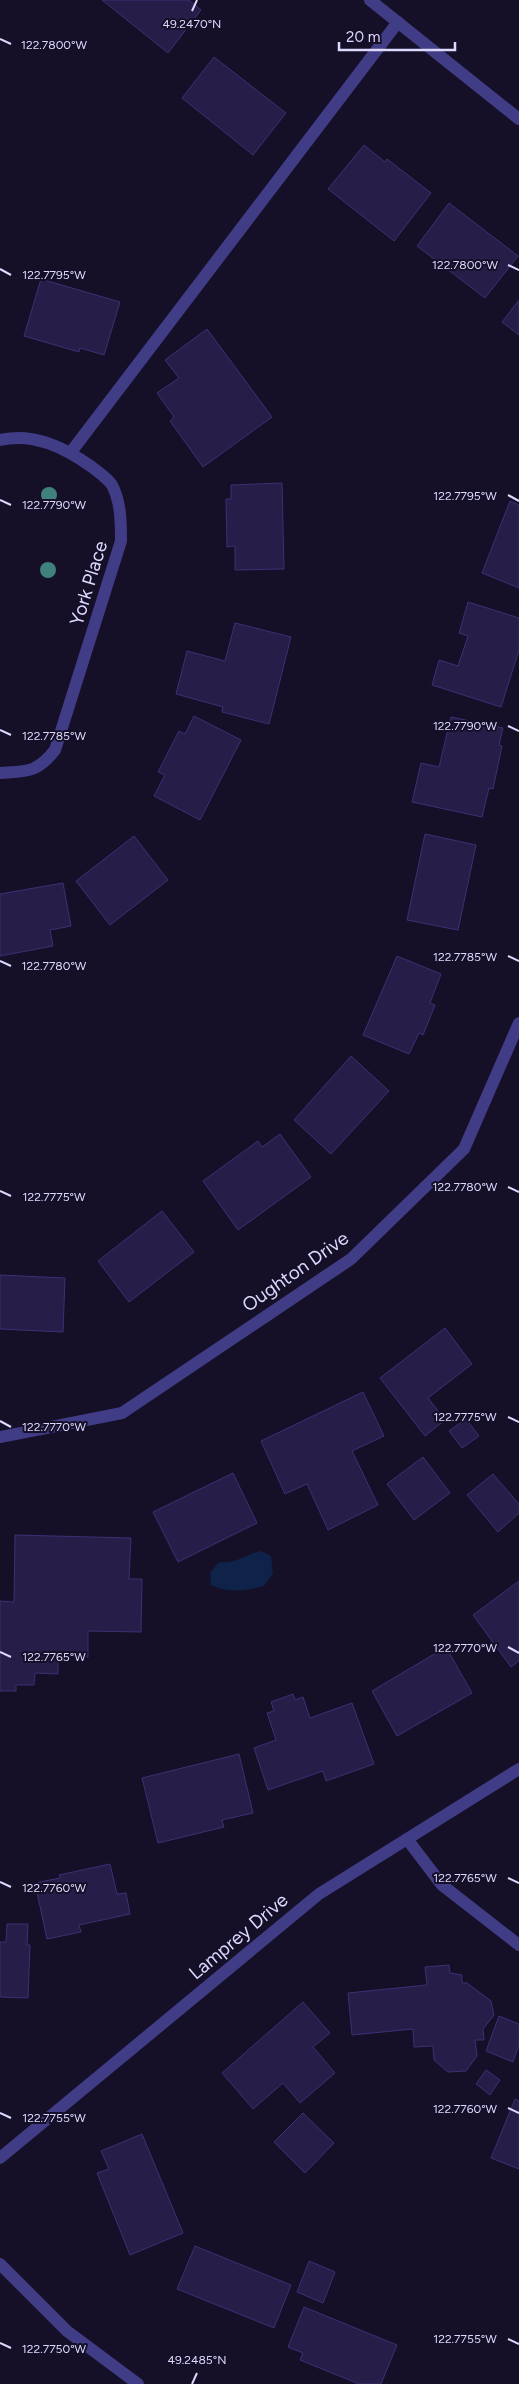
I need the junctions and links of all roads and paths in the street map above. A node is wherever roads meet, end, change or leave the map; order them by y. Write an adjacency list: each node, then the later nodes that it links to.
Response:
1 (374, 1): 2 (street)
2 (398, 22): 3 (street); 5 (street)
3 (519, 119)
4 (0, 440): 5 (street, York Place)
5 (71, 452): 6 (street, York Place)
6 (0, 773)
7 (519, 1023): 8 (street, Oughton Drive)
8 (0, 1437)
9 (519, 1769): 10 (street, Lamprey Drive)
10 (407, 1839): 11 (street); 12 (street, Lamprey Drive)
11 (519, 1945)
12 (0, 2158)
13 (0, 2264): 14 (street)
14 (138, 2384)

